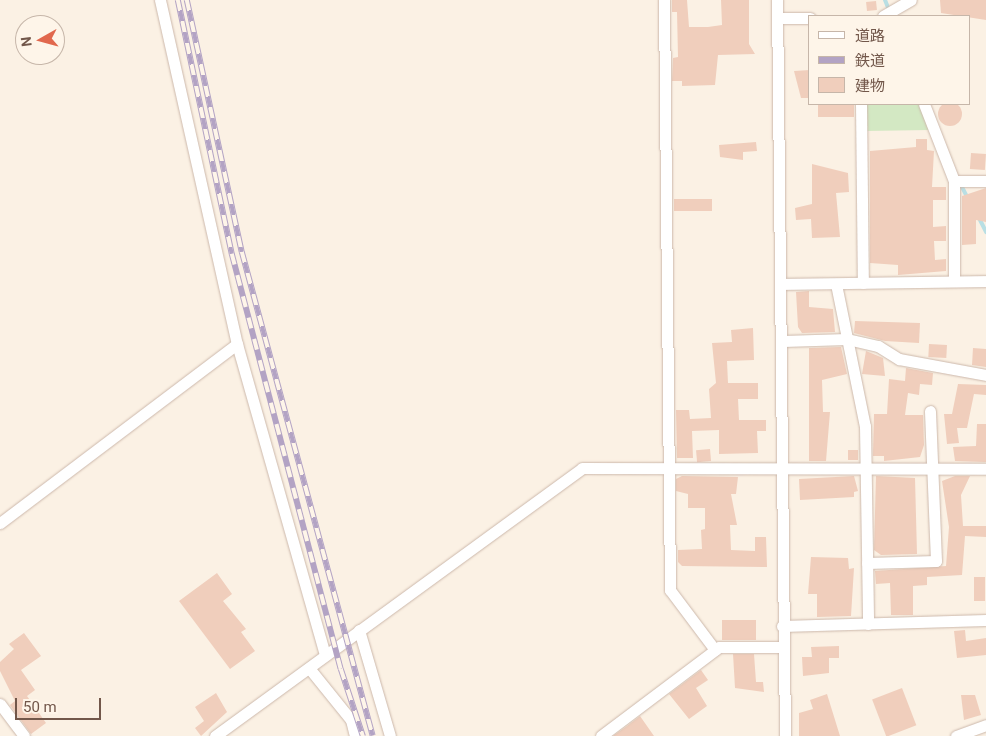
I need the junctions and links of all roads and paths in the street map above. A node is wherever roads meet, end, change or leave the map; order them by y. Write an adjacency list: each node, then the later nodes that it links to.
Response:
1 (160, 0): 19 (street)
2 (664, 0): 22 (street)
3 (777, 0): 6 (street)
4 (911, 0): 5 (street)
5 (891, 15)
6 (777, 18): 7 (street); 14 (street)
7 (808, 18)
8 (861, 105): 16 (street)
9 (924, 105): 11 (street)
10 (986, 181): 11 (street)
11 (954, 182): 12 (street)
12 (954, 281): 13 (street); 16 (street)
13 (986, 282)
14 (782, 284): 15 (street); 18 (street)
15 (836, 284): 16 (street); 17 (street)
16 (863, 284)
17 (847, 339): 18 (street); 20 (street); 25 (street)
18 (783, 341): 23 (street)
19 (237, 344): 27 (street); 35 (street)
20 (986, 376)
21 (930, 411): 24 (street)
22 (667, 468): 23 (street); 32 (street); 34 (street)
23 (785, 468): 25 (street); 31 (street)
24 (935, 468): 25 (street); 26 (street); 28 (street)
25 (866, 469): 28 (street)
26 (986, 469)
27 (0, 524)
28 (867, 563): 30 (street)
29 (986, 620): 30 (street)
30 (868, 624): 31 (street)
31 (782, 626): 33 (street)
32 (359, 630): 35 (street); 42 (street)
33 (782, 647): 34 (street); 44 (street)
34 (715, 650): 43 (street)
35 (325, 655): 36 (street)
36 (309, 668): 40 (street); 41 (street)
37 (0, 704): 39 (street)
38 (986, 725): 45 (street)
39 (20, 734)
40 (215, 736)
41 (355, 736)
42 (390, 736)
43 (601, 736)
44 (785, 736)
45 (956, 736)

